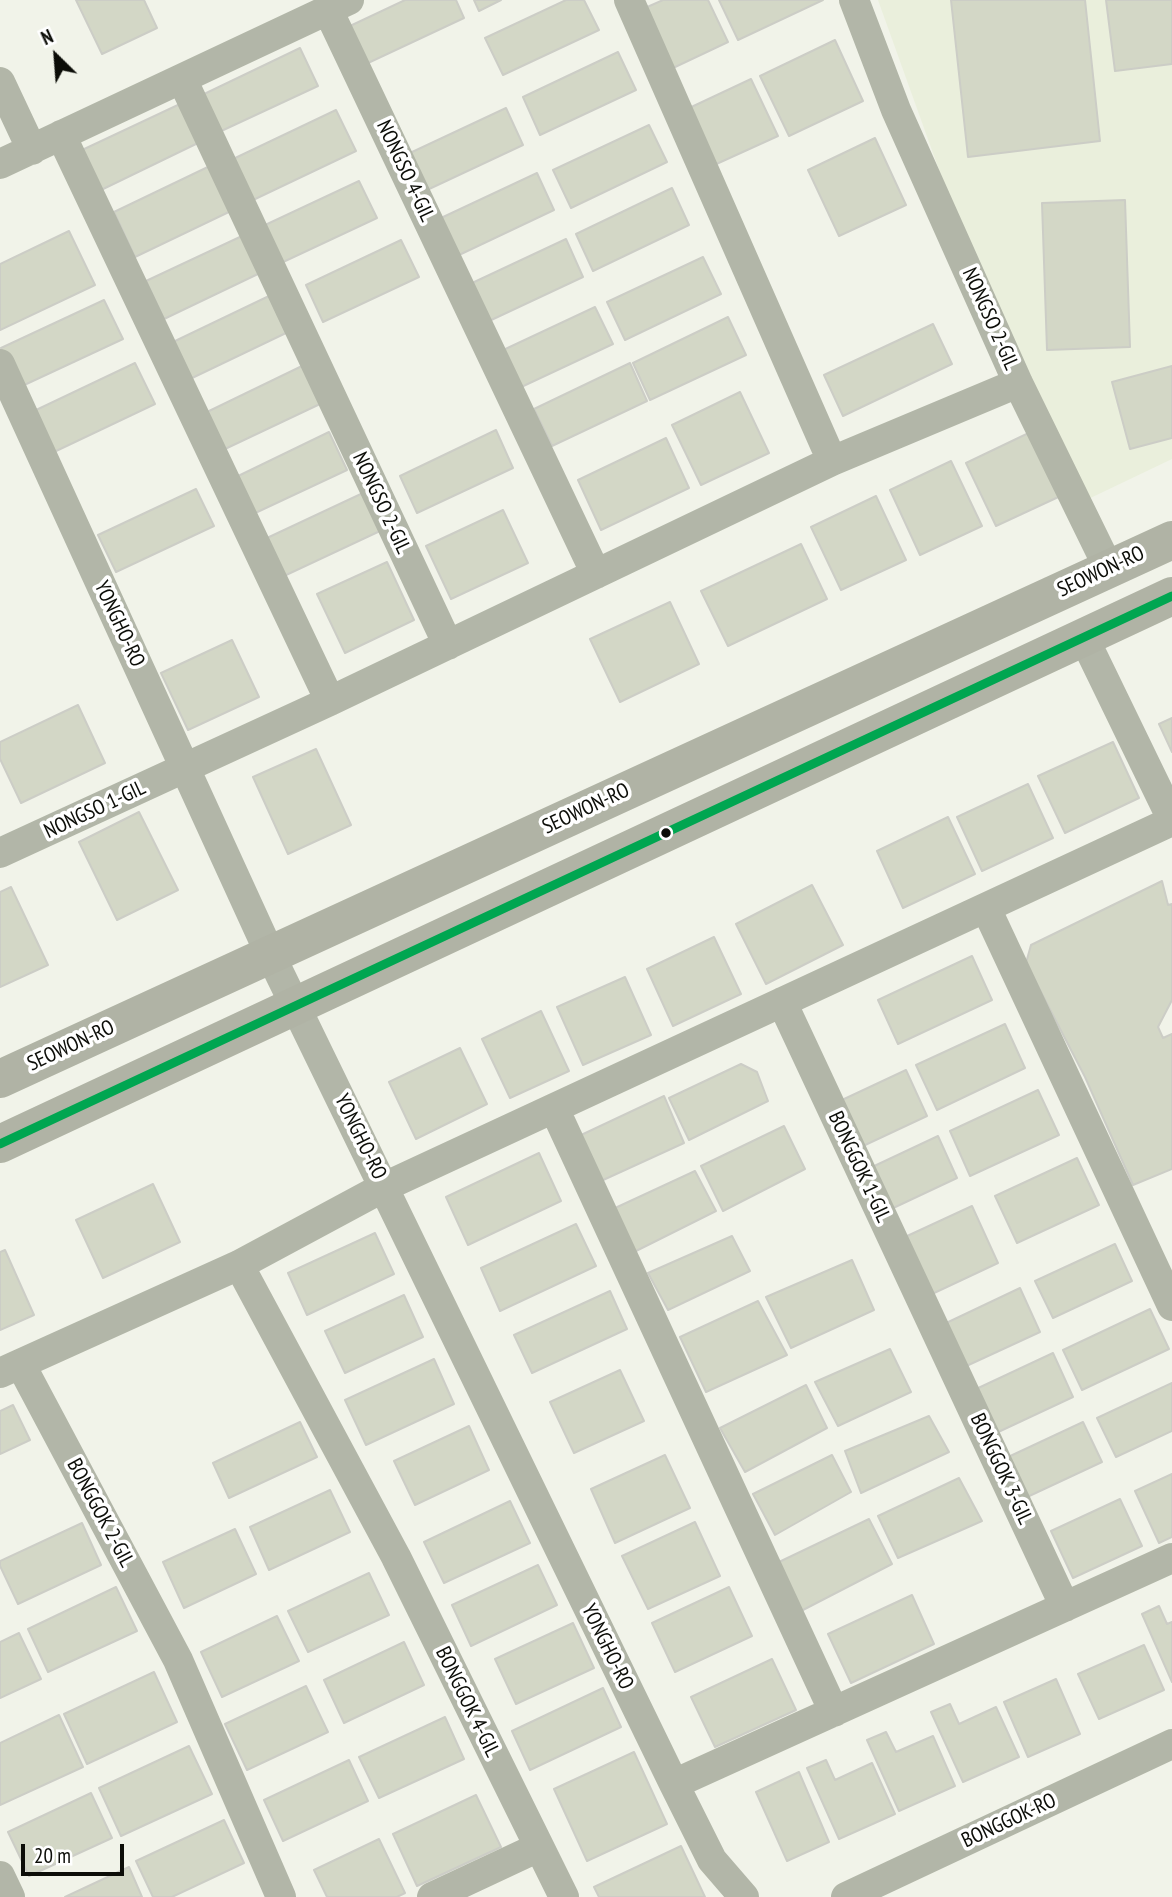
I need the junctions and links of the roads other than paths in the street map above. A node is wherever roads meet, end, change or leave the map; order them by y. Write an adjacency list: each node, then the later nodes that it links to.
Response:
1 (629, 0): 11 (street)
2 (854, 0): 10 (street, NONGSO 2-GIL)
3 (338, 5): 4 (street, NONGSO 4-GIL); 14 (street, NONGSO 4-GIL)
4 (182, 79): 6 (street, NONGSO 4-GIL); 17 (street, NONGSO 2-GIL)
5 (0, 82): 7 (street)
6 (61, 135): 7 (street, NONGSO 4-GIL); 18 (street)
7 (32, 150): 8 (street, NONGSO 4-GIL)
8 (0, 164)
9 (0, 364): 19 (street, YONGHO-RO)
10 (1018, 383): 11 (street, NONGSO 2-GIL); 13 (street)
11 (832, 461): 14 (street, NONGSO 2-GIL)
12 (1172, 540): 13 (main road, SEOWON-RO)
13 (1109, 569): 24 (main road, SEOWON-RO)
14 (596, 574): 17 (street, NONGSO 2-GIL)
15 (1172, 596): 16 (main road)
16 (1084, 638): 20 (street); 26 (main road)
17 (448, 645): 18 (street, NONGSO 2-GIL)
18 (330, 701): 19 (street, NONGSO 2-GIL)
19 (186, 768): 22 (street, NONGSO 1-GIL); 24 (street, YONGHO-RO)
20 (1172, 810)
21 (1172, 821): 23 (street)
22 (1, 849)
23 (986, 908): 25 (street); 32 (street)
24 (270, 954): 26 (street, YONGHO-RO); 27 (main road, SEOWON-RO)
25 (782, 1002): 28 (street); 33 (street, BONGGOK 1-GIL)
26 (296, 1007): 29 (main road); 30 (street, YONGHO-RO)
27 (0, 1079)
28 (554, 1108): 30 (street); 37 (street)
29 (0, 1144)
30 (384, 1187): 31 (street, BONGGOK 2-GIL); 39 (street, YONGHO-RO)
31 (239, 1265): 34 (street, BONGGOK 2-GIL); 40 (street, BONGGOK 4-GIL)
32 (1172, 1306)
33 (936, 1331): 36 (street, BONGGOK 3-GIL)
34 (11, 1369): 43 (street, BONGGOK 2-GIL)
35 (1172, 1558): 36 (street)
36 (1065, 1607): 37 (street)
37 (834, 1712): 39 (street)
38 (1172, 1744): 47 (street, BONGGOK-RO)
39 (674, 1784): 46 (street, YONGHO-RO)
40 (539, 1847): 44 (street); 45 (street, BONGGOK 4-GIL)
41 (0, 1875): 42 (street)
42 (10, 1897)
43 (281, 1897)
44 (432, 1897)
45 (564, 1897)
46 (744, 1897)
47 (846, 1897)

